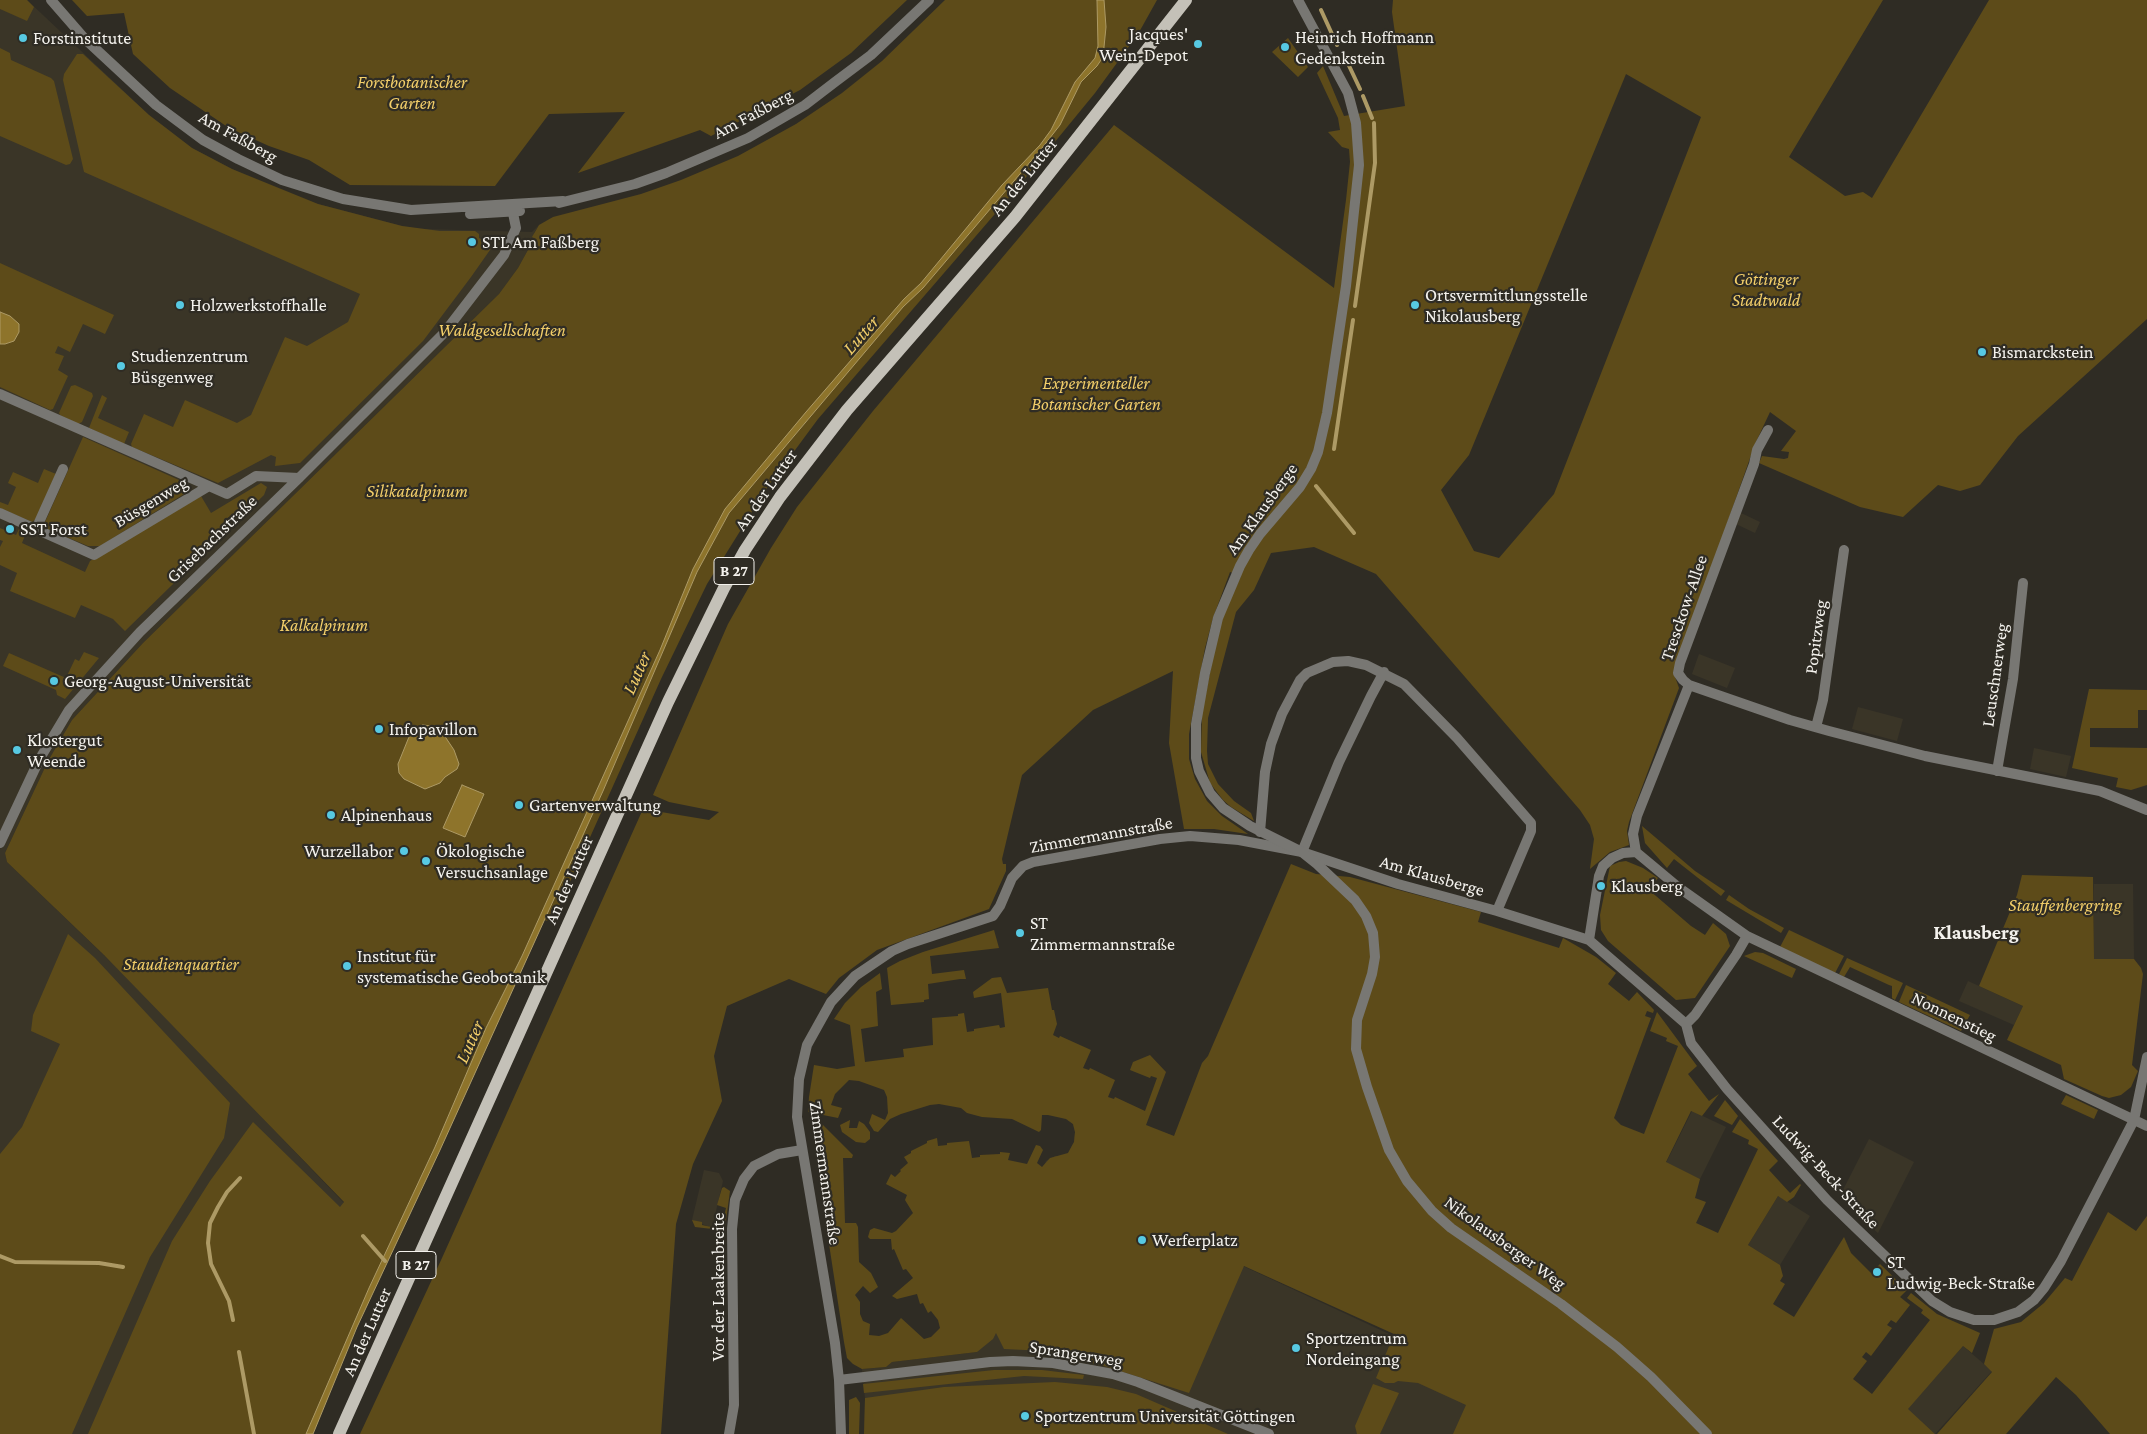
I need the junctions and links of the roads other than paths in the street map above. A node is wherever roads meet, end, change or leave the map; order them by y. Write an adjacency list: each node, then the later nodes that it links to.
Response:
1 (51, 0): 5 (street, Am Faßberg)
2 (928, 0): 5 (street, Am Faßberg)
3 (1186, 0): 33 (main road, An der Lutter / B 27)
4 (1298, 0): 20 (street, Am Klausberge)
5 (513, 209): 9 (street, Grisebachstraße)
6 (0, 394): 10 (street, Büsgenweg)
7 (1768, 430): 16 (street, Tresckow-Allee)
8 (63, 469): 12 (street)
9 (299, 478): 10 (street, Büsgenweg); 21 (street, Grisebachstraße)
10 (209, 486): 12 (street, Büsgenweg)
11 (0, 513): 12 (street, Büsgenweg)
12 (36, 530)
13 (1844, 550): 17 (street, Popitzweg)
14 (2024, 583): 18 (street, Leuschnerweg)
15 (1384, 672): 20 (street, Am Klausberge); 22 (street); 24 (street, Am Klausberge)
16 (1689, 685): 17 (street); 23 (street, Tresckow-Allee)
17 (1816, 728): 18 (street)
18 (1997, 771): 19 (street)
19 (2147, 811)
20 (1260, 832): 22 (street, Am Klausberge)
21 (1, 838)
22 (1302, 852): 24 (street, Am Klausberge); 31 (street, Zimmermannstraße); 37 (street, Nikolausberger Weg)
23 (1636, 852): 25 (street, Nonnenstieg); 26 (street)
24 (1497, 911): 26 (street, Am Klausberge)
25 (1747, 936): 27 (street); 29 (street, Nonnenstieg)
26 (1589, 940): 27 (street, Ludwig-Beck-Straße)
27 (1686, 1024): 29 (street, Ludwig-Beck-Straße)
28 (2147, 1057): 29 (street)
29 (2134, 1120): 30 (street, Nonnenstieg)
30 (2147, 1126)
31 (802, 1150): 32 (street, Zimmermannstraße); 34 (street, Vor der Laakenbreite)
32 (839, 1380): 35 (street, Zimmermannstraße); 36 (street, Sprangerweg)
33 (339, 1434)
34 (730, 1434)
35 (841, 1434)
36 (1269, 1434)
37 (1707, 1434)

